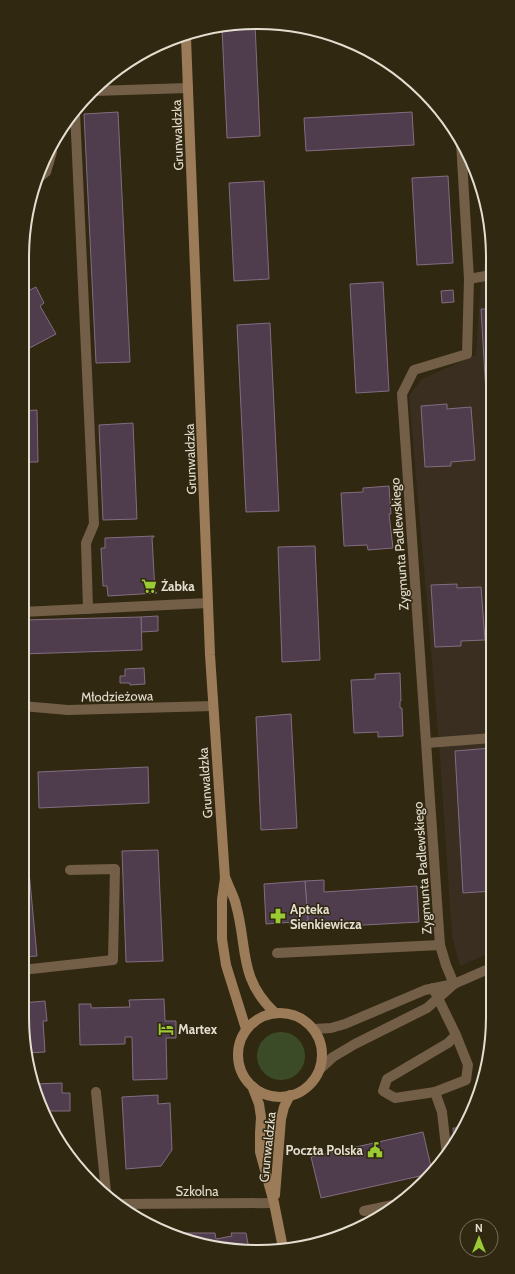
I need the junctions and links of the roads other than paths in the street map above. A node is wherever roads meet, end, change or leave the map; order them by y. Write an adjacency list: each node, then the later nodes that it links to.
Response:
1 (186, 40): 2 (street, Grunwaldzka)
2 (188, 88): 3 (street); 8 (street, Grunwaldzka)
3 (101, 92)
4 (75, 119): 9 (street)
5 (462, 156): 7 (street, Zygmunta Padlewskiego)
6 (486, 276): 7 (street)
7 (469, 279): 14 (street, Zygmunta Padlewskiego)
8 (208, 603): 9 (street); 11 (street, Grunwaldzka)
9 (88, 609): 10 (street)
10 (29, 612)
11 (213, 706): 12 (street, Młodzieżowa); 16 (street, Grunwaldzka)
12 (29, 707)
13 (486, 738): 14 (street)
14 (427, 743): 17 (street, Zygmunta Padlewskiego)
15 (70, 870): 19 (street)
16 (225, 878): 24 (street, Grunwaldzka); 25 (street, Grunwaldzka)
17 (440, 945): 18 (street); 21 (street, Zygmunta Padlewskiego)
18 (277, 953)
19 (29, 969)
20 (486, 970): 21 (street)
21 (454, 984): 22 (street); 23 (street)
22 (433, 988): 23 (street); 26 (street)
23 (437, 999): 27 (street); 28 (street)
24 (276, 1013): 25 (street); 26 (street)
25 (246, 1029): 29 (street)
26 (314, 1029): 28 (street)
27 (456, 1035): 31 (street); 31 (street)
28 (320, 1069): 32 (street)
29 (252, 1086): 32 (street); 35 (street, Grunwaldzka)
30 (96, 1092): 34 (street)
31 (435, 1092): 33 (street)
32 (290, 1095): 35 (street, Grunwaldzka)
33 (445, 1146)
34 (105, 1187)
35 (274, 1203): 36 (street, Szkolna); 39 (street, Grunwaldzka)
36 (128, 1204)
37 (382, 1207): 38 (street)
38 (364, 1211)
39 (282, 1244)

